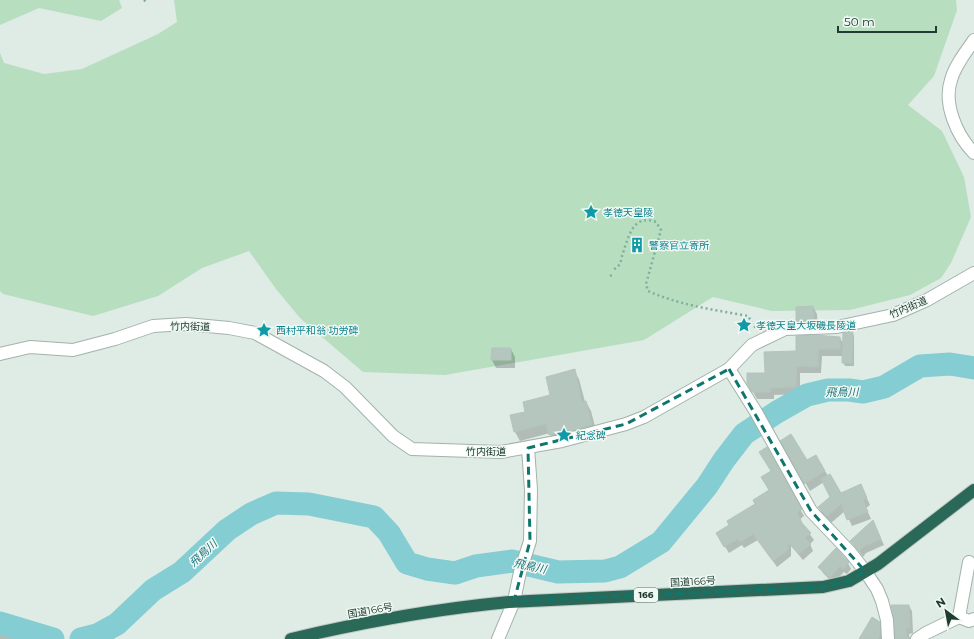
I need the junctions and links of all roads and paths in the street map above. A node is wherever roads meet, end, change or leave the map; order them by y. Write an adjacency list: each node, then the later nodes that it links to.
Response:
1 (144, 0): 2 (path)
2 (147, 3)
3 (974, 40): 4 (street)
4 (974, 153)
5 (614, 269): 7 (path)
6 (974, 273): 7 (street, 竹内街道)
7 (762, 339): 9 (street, 竹内街道)
8 (0, 354): 10 (street, 竹内街道)
9 (729, 369): 10 (street, 竹内街道); 13 (street)
10 (528, 448): 14 (street)
11 (974, 490): 13 (highway, 国道166号 / 166)
12 (969, 562): 15 (street)
13 (865, 571): 14 (highway, 国道166号 / 166); 19 (street)
14 (514, 602): 17 (highway, 国道166号 / 166); 18 (street)
15 (959, 617): 16 (street); 20 (street)
16 (974, 619)
17 (291, 639)
18 (498, 639)
19 (888, 639)
20 (917, 639)

